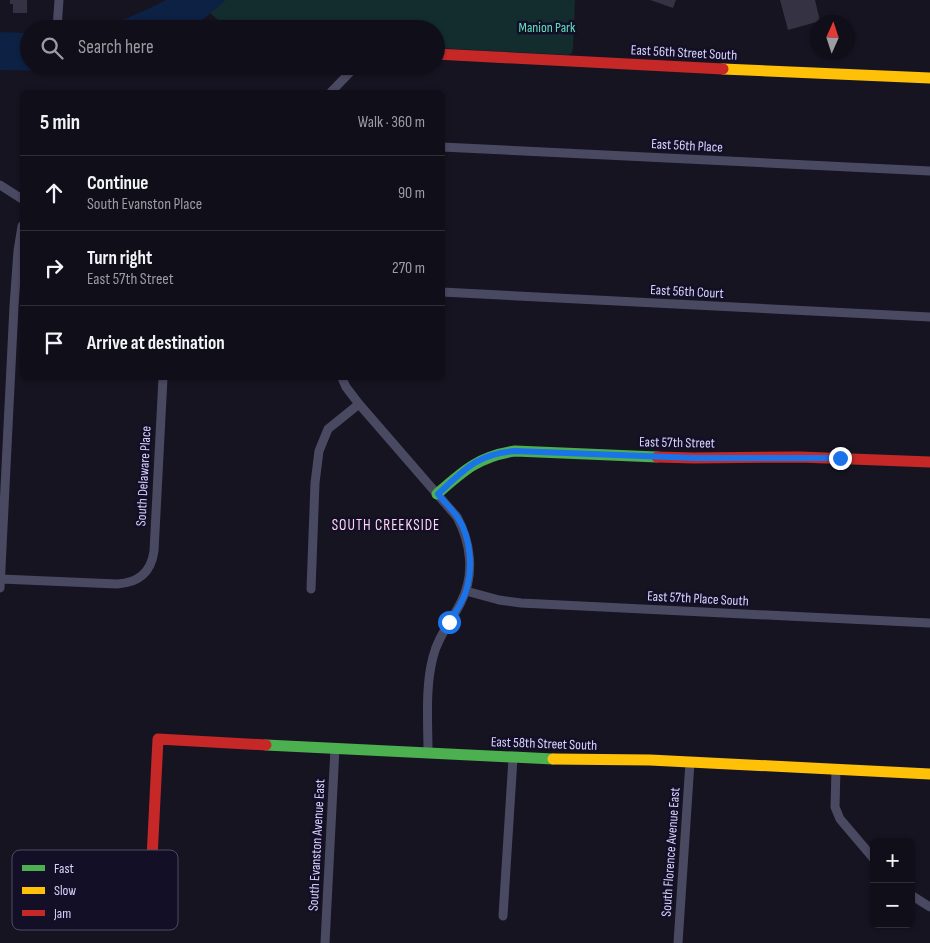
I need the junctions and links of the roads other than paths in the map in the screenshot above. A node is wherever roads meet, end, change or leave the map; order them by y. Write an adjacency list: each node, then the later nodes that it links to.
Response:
1 (59, 0): 2 (street)
2 (58, 20)
3 (445, 54): 5 (street, East 56th Street South)
4 (347, 75): 6 (street)
5 (930, 78)
6 (333, 90)
7 (445, 147): 8 (street, East 56th Place)
8 (930, 171)
9 (0, 185): 10 (street)
10 (20, 198)
11 (20, 238): 17 (street)
12 (445, 292): 13 (street, East 56th Court)
13 (930, 317)
14 (163, 380): 20 (street, South Delaware Place)
15 (343, 380): 16 (street)
16 (359, 404): 19 (street); 22 (street)
17 (4, 423): 20 (street)
18 (930, 462): 19 (street, East 57th Street)
19 (438, 494): 23 (street)
20 (1, 579): 21 (street)
21 (0, 588)
22 (310, 588)
23 (466, 591): 24 (street, East 57th Place South); 26 (street)
24 (930, 623)
25 (335, 748): 26 (street, East 58th Street South); 31 (street, East 58th Street South); 36 (street, South Evanston Avenue East)
26 (428, 753): 27 (street, East 58th Street South)
27 (513, 758): 28 (street, East 58th Street South); 35 (street)
28 (690, 762): 29 (street, East 58th Street South); 37 (street, South Florence Avenue East)
29 (836, 769): 30 (street, East 58th Street South); 32 (street)
30 (930, 774)
31 (152, 850)
32 (870, 854)
33 (915, 898): 34 (street)
34 (930, 907)
35 (503, 916)
36 (325, 943)
37 (678, 943)

